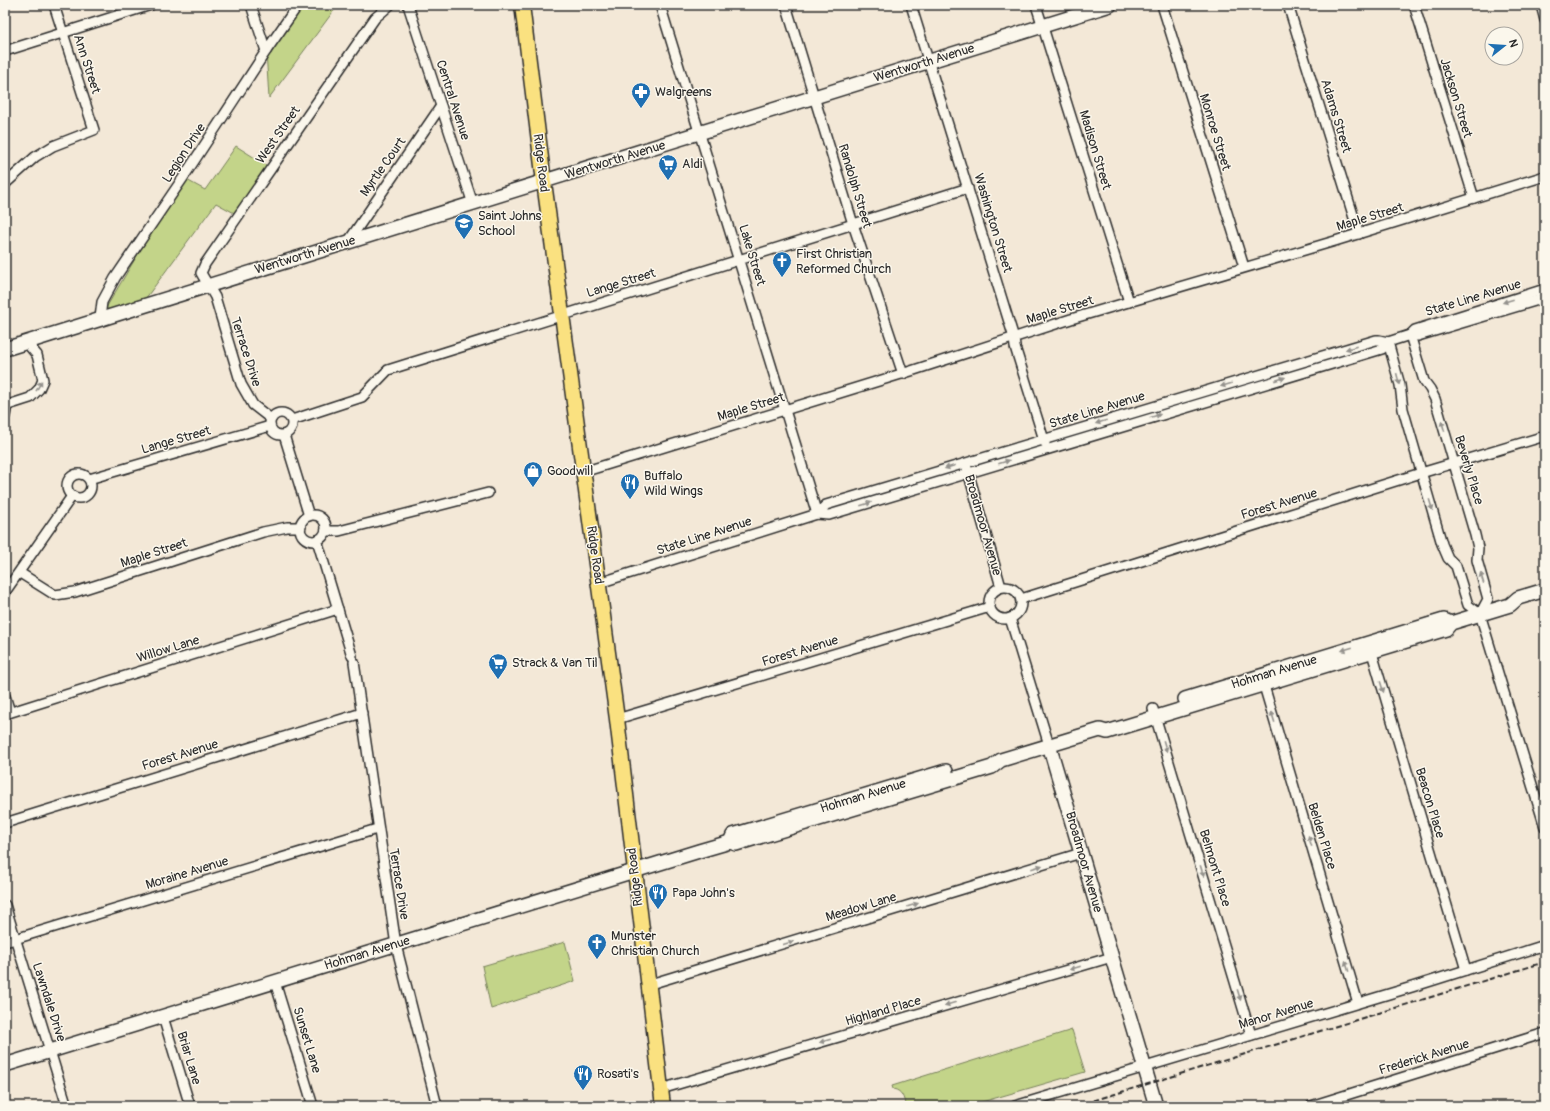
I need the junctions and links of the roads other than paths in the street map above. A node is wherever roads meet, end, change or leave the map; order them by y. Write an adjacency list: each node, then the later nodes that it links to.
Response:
1 (54, 5): 19 (street, Ann Street)
2 (151, 5): 19 (street)
3 (252, 5): 20 (street)
4 (298, 5): 20 (street, Legion Drive)
5 (390, 5): 37 (street, West Street)
6 (408, 5): 24 (street, Central Avenue)
7 (522, 5): 27 (main road, Ridge Road)
8 (660, 5): 25 (street, Lake Street)
9 (786, 5): 23 (street, Randolph Street)
10 (912, 5): 22 (street, Washington Street)
11 (1036, 5): 18 (street, Madison Street)
12 (1110, 5): 18 (street, Wentworth Avenue)
13 (1162, 5): 36 (street, Monroe Street)
14 (1288, 5): 33 (street, Adams Street)
15 (1414, 5): 30 (street, Jackson Street)
16 (1541, 5): 17 (street)
17 (1545, 20)
18 (1043, 26): 22 (street, Wentworth Avenue); 40 (street, Madison Street)
19 (63, 32): 21 (street); 28 (street, Ann Street)
20 (266, 50): 42 (street, Legion Drive)
21 (5, 51)
22 (929, 61): 23 (street, Wentworth Avenue); 29 (street, Washington Street)
23 (814, 97): 25 (street, Wentworth Avenue); 32 (street, Randolph Street)
24 (441, 106): 31 (street, Central Avenue); 34 (street, Myrtle Court)
25 (700, 133): 27 (street, Wentworth Avenue); 35 (street, Lake Street)
26 (1545, 176): 30 (street, Maple Street)
27 (544, 182): 31 (street, Wentworth Avenue); 41 (main road, Ridge Road)
28 (5, 184)
29 (968, 188): 32 (street, Lange Street); 45 (street, Washington Street)
30 (1474, 198): 33 (street, Maple Street)
31 (474, 204): 34 (street, Wentworth Avenue)
32 (853, 224): 35 (street, Lange Street); 50 (street, Randolph Street)
33 (1359, 234): 36 (street, Maple Street)
34 (348, 242): 37 (street, Wentworth Avenue)
35 (739, 260): 41 (street, Lange Street); 54 (street, Lake Street)
36 (1244, 267): 40 (street, Maple Street)
37 (208, 285): 42 (street, Wentworth Avenue); 57 (street, Terrace Drive)
38 (1545, 289): 43 (street, State Line Avenue, one-way to 43)
39 (1545, 298): 43 (street, State Line Avenue)
40 (1129, 302): 45 (street, Maple Street)
41 (561, 316): 56 (street, Lange Street); 64 (main road, Ridge Road)
42 (100, 318): 44 (street, Wentworth Avenue)
43 (1410, 335): 47 (street, State Line Avenue); 63 (street, Beverly Place, one-way to 43)
44 (40, 338): 46 (street, Wentworth Avenue); 49 (street)
45 (1014, 338): 50 (street, Maple Street); 60 (street, Washington Street)
46 (26, 342): 48 (street, Wentworth Avenue); 49 (street)
47 (1388, 342): 51 (street, State Line Avenue, one-way to 51); 52 (street, State Line Avenue, one-way to 47); 66 (street, one-way to 66)
48 (5, 349)
49 (38, 355): 53 (street, one-way to 49)
50 (903, 374): 54 (street, Maple Street)
51 (1203, 391): 52 (street); 60 (street, State Line Avenue, one-way to 60)
52 (1206, 400): 61 (street, State Line Avenue, one-way to 52)
53 (6, 406): 55 (street)
54 (786, 410): 64 (street, Maple Street); 70 (street, Lake Street)
55 (5, 416)
56 (292, 420): 57 (street); 58 (street)
57 (270, 422): 58 (street); 67 (street, Lange Street)
58 (284, 434): 71 (street)
59 (1545, 436): 63 (street, Forest Avenue)
60 (1044, 439): 61 (street, Washington Street); 62 (street, State Line Avenue)
61 (1047, 449): 65 (street, State Line Avenue, one-way to 61)
62 (965, 463): 65 (street, Broadmoor Avenue); 70 (street, State Line Avenue, one-way to 70)
63 (1453, 464): 66 (street, Forest Avenue); 85 (street, Beverly Place, one-way to 63)
64 (583, 472): 76 (main road, Ridge Road)
65 (968, 473): 70 (street, State Line Avenue, one-way to 65); 77 (street, Broadmoor Avenue)
66 (1421, 473): 80 (street, Forest Avenue); 85 (street, one-way to 85)
67 (89, 479): 69 (street); 69 (street)
68 (488, 493): 73 (street)
69 (72, 496): 75 (street)
70 (817, 514): 76 (street, State Line Avenue)
71 (309, 516): 72 (street); 73 (street)
72 (301, 527): 74 (street); 75 (street, Maple Street)
73 (326, 531): 74 (street)
74 (317, 540): 84 (street, Terrace Drive)
75 (20, 573): 79 (street)
76 (599, 583): 93 (main road, Ridge Road)
77 (1001, 587): 80 (street); 83 (street)
78 (1545, 590): 82 (street, Hohman Avenue)
79 (5, 592)
80 (1021, 598): 86 (street)
81 (1545, 599): 82 (street, Hohman Avenue)
82 (1510, 605): 85 (street, Hohman Avenue)
83 (990, 607): 86 (street); 93 (street, Forest Avenue)
84 (338, 609): 90 (street, Willow Lane); 91 (street, Terrace Drive)
85 (1480, 614): 87 (street, Hohman Avenue); 96 (street)
86 (1010, 618): 94 (street, Broadmoor Avenue)
87 (1370, 647): 88 (street, Hohman Avenue); 106 (street, Beacon Place, one-way to 106)
88 (1262, 680): 92 (street, Hohman Avenue); 109 (street, Belden Place, one-way to 88)
89 (5, 696): 90 (street)
90 (7, 713)
91 (362, 713): 95 (street, Forest Avenue); 97 (street, Terrace Drive)
92 (1155, 713): 94 (street, Hohman Avenue); 112 (street, Belmont Place, one-way to 112)
93 (617, 719): 99 (main road, Ridge Road)
94 (1049, 745): 98 (street, Broadmoor Avenue); 99 (street, Hohman Avenue)
95 (5, 823)
96 (1545, 828)
97 (378, 829): 101 (street, Moraine Avenue); 103 (street, Terrace Drive)
98 (1081, 853): 105 (street, Broadmoor Avenue); 108 (street, Meadow Lane, one-way to 98)
99 (634, 871): 103 (street, Hohman Avenue); 108 (main road, Ridge Road)
100 (5, 905): 101 (street, Lawndale Drive)
101 (15, 939): 102 (street, Moraine Avenue); 113 (street, Lawndale Drive)
102 (5, 942)
103 (396, 945): 107 (street, Hohman Avenue); 120 (street, Terrace Drive)
104 (1545, 945): 106 (street, Manor Avenue)
105 (1112, 956): 115 (street, Broadmoor Avenue); 116 (street, Highland Place, one-way to 116)
106 (1466, 970): 109 (street, Manor Avenue)
107 (275, 982): 110 (street, Hohman Avenue); 119 (street, Sunset Lane)
108 (647, 985): 116 (main road, Ridge Road)
109 (1358, 1003): 112 (street, Manor Avenue)
110 (163, 1017): 113 (street, Hohman Avenue); 118 (street, Briar Lane)
111 (1545, 1034): 124 (street, Frederick Avenue)
112 (1251, 1035): 115 (street, Manor Avenue)
113 (51, 1051): 114 (street, Hohman Avenue); 117 (street, Lawndale Drive)
114 (5, 1066)
115 (1145, 1068): 122 (street, Manor Avenue); 123 (street, Broadmoor Avenue)
116 (661, 1089): 121 (main road, Ridge Road)
117 (68, 1106)
118 (190, 1106)
119 (313, 1106)
120 (438, 1106)
121 (663, 1106)
122 (1015, 1106)
123 (1156, 1106)
124 (1311, 1106)

